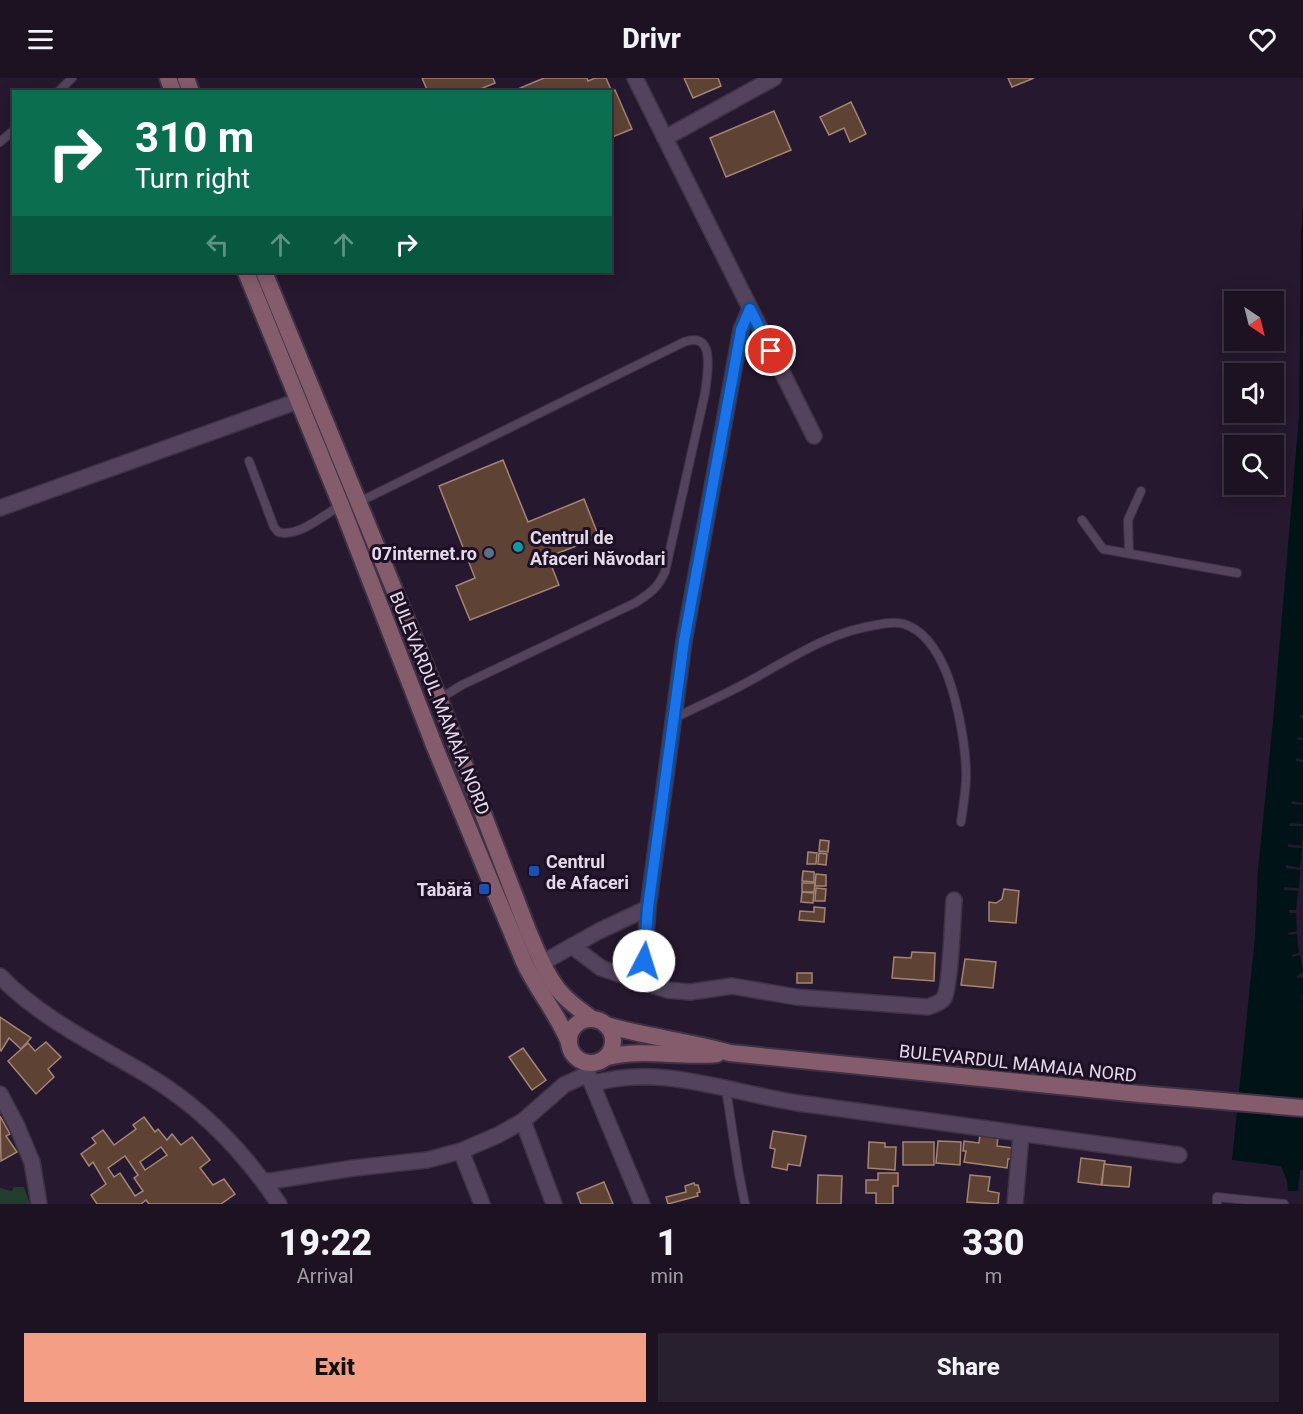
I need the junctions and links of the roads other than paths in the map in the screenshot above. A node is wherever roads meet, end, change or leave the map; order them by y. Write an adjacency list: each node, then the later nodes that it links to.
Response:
1 (72, 78): 4 (lane)
2 (635, 78): 6 (street)
3 (774, 78): 6 (street)
4 (60, 90)
5 (12, 132): 7 (lane)
6 (665, 138): 10 (street)
7 (0, 142)
8 (246, 273): 11 (main road, BULEVARDUL MAMAIA NORD)
9 (264, 273): 15 (main road, BULEVARDUL MAMAIA NORD)
10 (750, 309): 12 (street); 22 (street)
11 (298, 401): 16 (main road, BULEVARDUL MAMAIA NORD); 17 (street)
12 (814, 436)
13 (249, 462): 16 (lane)
14 (1141, 491): 19 (lane)
15 (358, 503): 21 (main road, BULEVARDUL MAMAIA NORD); 21 (lane)
16 (340, 505): 31 (main road, BULEVARDUL MAMAIA NORD)
17 (0, 508)
18 (1082, 520): 19 (lane)
19 (1129, 553): 20 (lane)
20 (1237, 573)
21 (439, 699): 28 (main road, BULEVARDUL MAMAIA NORD)
22 (674, 718): 23 (lane); 25 (street)
23 (961, 822)
24 (954, 900): 26 (street)
25 (648, 908): 26 (street); 27 (street)
26 (572, 946): 28 (street)
27 (644, 961)
28 (542, 963): 30 (main road, BULEVARDUL MAMAIA NORD)
29 (0, 976): 42 (street)
30 (599, 1022): 31 (main road); 32 (main road, BULEVARDUL MAMAIA NORD); 33 (main road)
31 (569, 1042): 34 (main road, BULEVARDUL MAMAIA NORD)
32 (730, 1053): 33 (main road, BULEVARDUL MAMAIA NORD); 37 (main road, BULEVARDUL MAMAIA NORD)
33 (607, 1057): 34 (main road, BULEVARDUL MAMAIA NORD)
34 (589, 1073): 35 (street); 38 (street); 47 (street)
35 (726, 1089): 39 (street); 48 (lane)
36 (0, 1094): 43 (street)
37 (1303, 1108)
38 (523, 1121): 40 (street); 46 (street)
39 (1021, 1134): 41 (street); 49 (street)
40 (461, 1151): 42 (street); 45 (street)
41 (1179, 1155)
42 (264, 1182): 44 (street)
43 (39, 1204)
44 (279, 1204)
45 (482, 1204)
46 (554, 1204)
47 (642, 1204)
48 (745, 1204)
49 (1015, 1204)
50 (1217, 1204): 51 (lane)
51 (1284, 1204)

